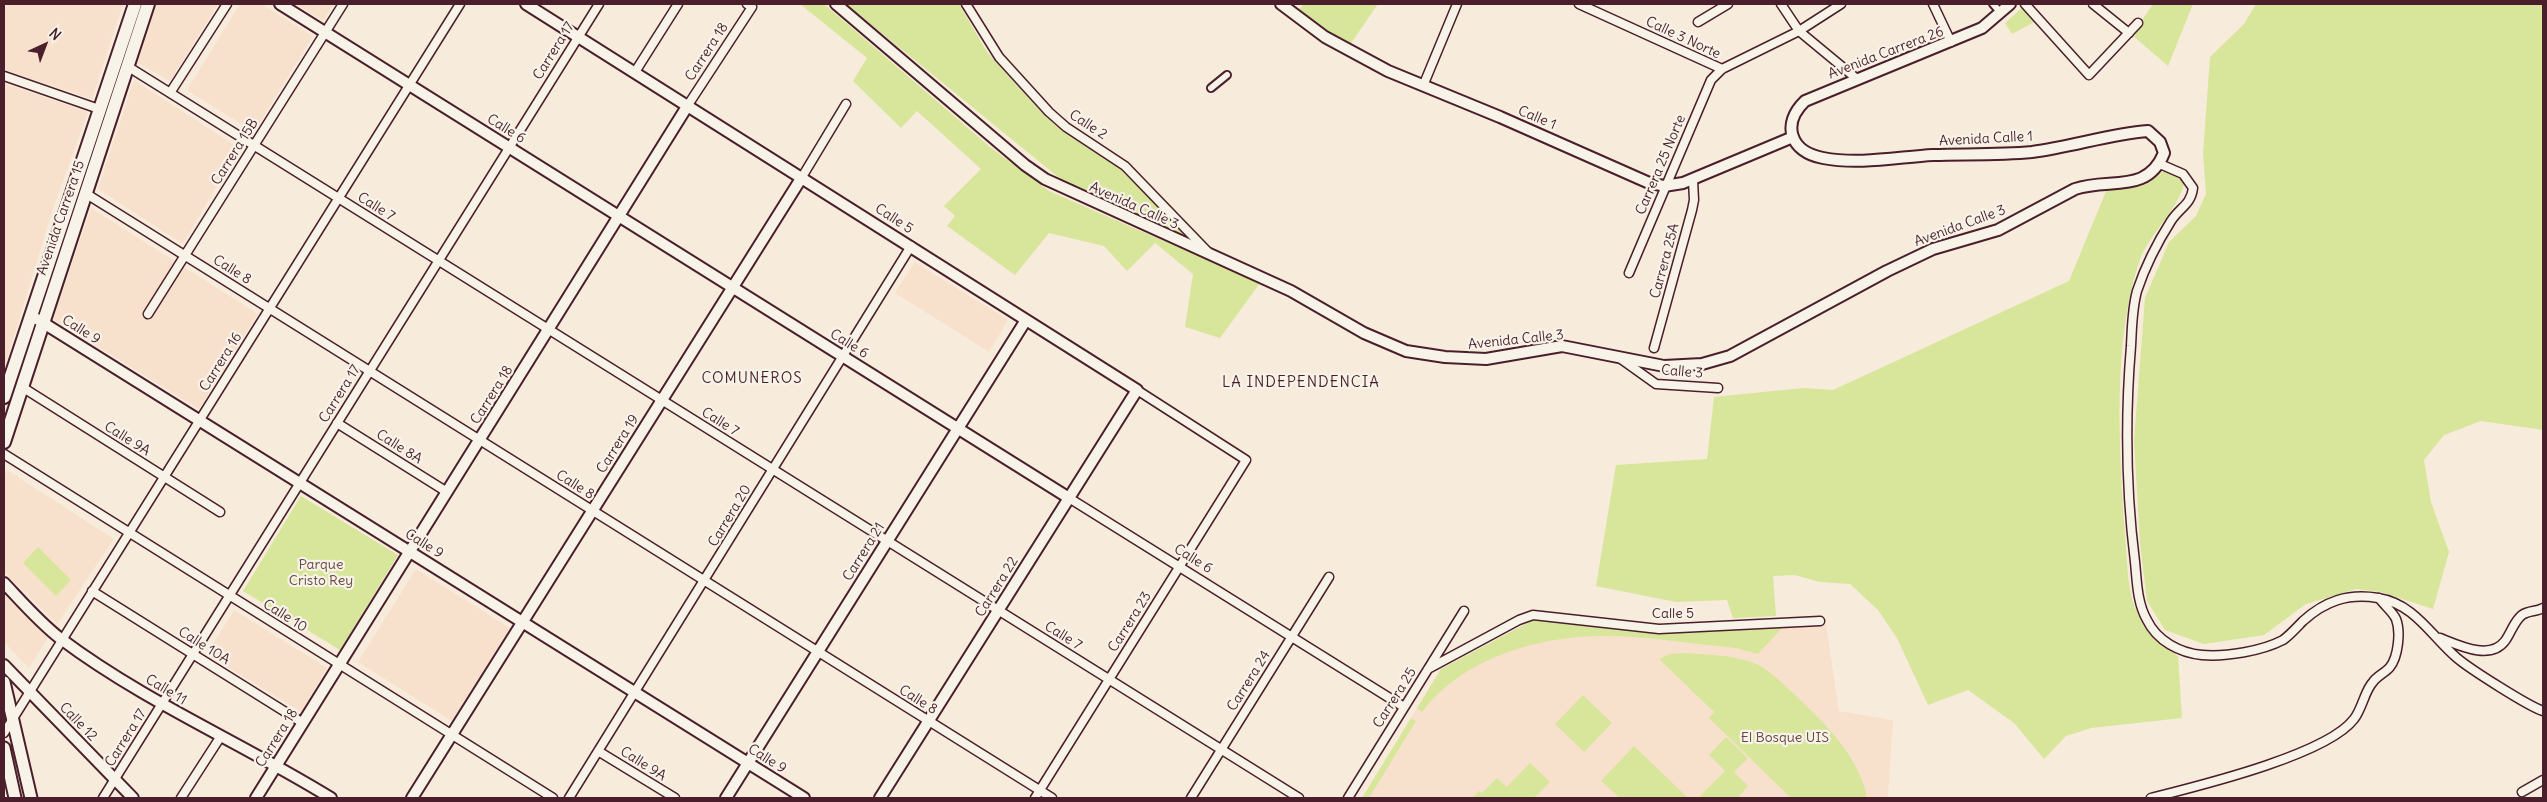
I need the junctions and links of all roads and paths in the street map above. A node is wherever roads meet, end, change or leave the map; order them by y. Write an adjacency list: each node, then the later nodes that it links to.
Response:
1 (135, 4): 44 (main road, Avenida Carrera 15)
2 (148, 4): 32 (main road, Avenida Carrera 15)
3 (226, 4): 41 (street)
4 (280, 4): 28 (street, Calle 6)
5 (343, 4): 28 (street, Carrera 15B)
6 (460, 4): 38 (street, Carrera 16)
7 (526, 4): 30 (street, Calle 5)
8 (599, 4): 30 (street, Carrera 17)
9 (678, 4): 34 (street)
10 (836, 4): 56 (street, Avenida Calle 3)
11 (966, 4): 56 (street, Calle 2)
12 (1281, 4): 39 (street, Calle 1)
13 (1457, 4): 39 (street)
14 (1579, 4): 33 (street, Calle 3 Norte)
15 (1728, 4): 25 (street)
16 (1781, 4): 27 (street)
17 (1841, 4): 27 (street)
18 (1933, 4): 31 (street)
19 (1993, 4): 24 (street)
20 (2010, 4): 24 (street, Avenida Carrera 26)
21 (2025, 4): 29 (street)
22 (2092, 4): 29 (street)
23 (750, 5): 43 (street, Carrera 18)
24 (2001, 14): 31 (street, Avenida Carrera 26)
25 (1698, 22)
26 (2138, 23): 29 (street)
27 (1799, 31): 33 (street); 37 (street)
28 (325, 32): 38 (street, Calle 6); 46 (street, Carrera 15B)
29 (2128, 34)
30 (578, 36): 34 (street, Calle 5); 47 (street, Carrera 17)
31 (1951, 42): 37 (street, Avenida Carrera 26)
32 (127, 66): 41 (street, Calle 7); 52 (main road, Avenida Carrera 15)
33 (1722, 69): 51 (street, Carrera 25 Norte)
34 (635, 72): 43 (street, Calle 5)
35 (1227, 75): 40 (street)
36 (4, 76): 44 (street)
37 (1857, 79): 45 (street, Avenida Carrera 26)
38 (409, 85): 47 (street, Calle 6); 53 (street, Carrera 16)
39 (1423, 86): 51 (street, Calle 1)
40 (1211, 88)
41 (170, 93): 46 (street, Calle 7)
42 (846, 104): 49 (street, Carrera 19)
43 (688, 105): 49 (street, Calle 5); 54 (street, Carrera 18)
44 (99, 109): 62 (main road, Avenida Carrera 15)
45 (1793, 137): 48 (street, Avenida Calle 1); 50 (street, Calle 1)
46 (254, 145): 53 (street, Calle 7); 57 (street, Carrera 15B)
47 (509, 148): 54 (street, Calle 6); 58 (street, Carrera 17)
48 (2160, 164): 69 (street, Avenida Calle 3); 99 (street)
49 (802, 177): 55 (street, Calle 5); 60 (street, Carrera 19)
50 (1693, 180): 51 (street, Calle 1); 67 (street, Carrera 25A)
51 (1664, 186): 59 (street, Carrera 25 Norte)
52 (85, 193): 57 (street, Calle 8); 65 (main road, Avenida Carrera 15)
53 (338, 198): 58 (street, Calle 7); 61 (street, Carrera 16)
54 (619, 216): 60 (street, Calle 6); 66 (street, Carrera 18)
55 (911, 246): 64 (street, Calle 5); 68 (street, Carrera 20)
56 (1210, 254): 69 (street, Avenida Calle 3)
57 (185, 256): 61 (street, Calle 8); 63 (street, Carrera 15B)
58 (438, 261): 66 (street, Calle 7); 70 (street, Carrera 17)
59 (1629, 274)
60 (733, 288): 68 (street, Calle 6); 75 (street, Carrera 19)
61 (269, 309): 70 (street, Calle 8); 76 (street, Carrera 16)
62 (30, 314): 65 (street, Calle 9); 74 (main road, Avenida Carrera 15)
63 (148, 314)
64 (1026, 320): 73 (street, Calle 5); 78 (street, Carrera 21)
65 (42, 321): 71 (main road, Avenida Carrera 15); 76 (street, Calle 9)
66 (548, 330): 75 (street, Calle 7); 79 (street, Carrera 18)
67 (1654, 348)
68 (843, 356): 78 (street, Calle 6); 83 (street, Carrera 20)
69 (1621, 359): 72 (street, Calle 3)
70 (369, 371): 77 (street, Carrera 17); 79 (street, Calle 8)
71 (22, 387): 80 (main road, Avenida Carrera 15); 84 (street, Calle 9A)
72 (1718, 388)
73 (1137, 390): 82 (street, Calle 5); 87 (street, Carrera 22)
74 (4, 397)
75 (662, 400): 83 (street, Calle 7); 88 (street, Carrera 19)
76 (199, 420): 84 (street, Carrera 16); 85 (street, Calle 9)
77 (337, 423): 85 (street, Carrera 17); 86 (street, Calle 8A)
78 (958, 428): 87 (street, Calle 6); 91 (street, Carrera 21)
79 (480, 440): 86 (street, Carrera 18); 88 (street, Calle 8)
80 (4, 442)
81 (4, 454): 90 (street, Calle 10)
82 (1246, 460): 93 (street, Carrera 23)
83 (773, 470): 91 (street, Calle 7); 95 (street, Carrera 20)
84 (164, 476): 89 (street, Calle 9A); 90 (street, Carrera 16)
85 (300, 483): 92 (street, Calle 9); 98 (street, Carrera 17)
86 (447, 492): 92 (street, Carrera 18)
87 (1069, 498): 93 (street, Calle 6); 101 (street, Carrera 22)
88 (593, 511): 95 (street, Calle 8); 104 (street, Carrera 19)
89 (220, 512)
90 (129, 533): 97 (street, Carrera 16); 98 (street, Calle 10)
91 (887, 541): 101 (street, Calle 7); 108 (street, Carrera 21)
92 (410, 552): 104 (street, Calle 9); 111 (street, Carrera 18)
93 (1179, 567): 105 (street, Calle 6); 113 (street, Carrera 23)
94 (1329, 577): 105 (street, Carrera 24)
95 (705, 581): 108 (street, Calle 8); 116 (street, Carrera 20)
96 (4, 583): 107 (street, Calle 11)
97 (92, 591): 107 (street, Carrera 16); 109 (street, Calle 10A)
98 (229, 596): 109 (street, Carrera 17); 111 (street, Calle 10)
99 (2379, 598): 106 (street); 154 (street)
100 (2543, 608): 106 (street)
101 (998, 610): 113 (street, Calle 7); 121 (street, Carrera 22)
102 (1464, 611): 112 (street, Carrera 25)
103 (1820, 621): 112 (street, Calle 5)
104 (523, 622): 116 (street, Calle 9); 124 (street, Carrera 19)
105 (1292, 637): 118 (street, Calle 6); 127 (street, Carrera 24)
106 (2438, 638): 119 (street)
107 (62, 640): 115 (street, Carrera 16); 117 (street, Calle 11)
108 (818, 652): 121 (street, Calle 8); 129 (street, Carrera 21)
109 (193, 654): 117 (street, Carrera 17); 122 (street, Calle 10A)
110 (4, 665): 115 (street, Calle 12)
111 (339, 665): 122 (street, Carrera 18); 124 (street, Calle 10)
112 (1428, 668): 118 (street, Carrera 25)
113 (1109, 679): 127 (street, Calle 7); 133 (street, Carrera 23)
114 (4, 682): 120 (main road)
115 (29, 692): 120 (street, Carrera 16); 131 (street, Calle 12)
116 (635, 693): 128 (street, Carrera 20); 129 (street, Calle 9)
117 (161, 705): 125 (street, Calle 11); 131 (street, Carrera 17)
118 (1404, 707): 153 (street, Carrera 25)
119 (2543, 711)
120 (12, 719): 123 (street, Carrera 16); 136 (main road)
121 (928, 721): 133 (street, Calle 8); 148 (street, Carrera 22)
122 (303, 723): 130 (street, Carrera 18)
123 (4, 733)
124 (452, 735): 142 (street, Carrera 19); 143 (street, Calle 10)
125 (221, 736): 130 (street, Calle 11); 139 (street)
126 (4, 748): 135 (main road)
127 (1221, 750): 151 (street, Carrera 24); 152 (street, Calle 7)
128 (598, 751): 144 (street, Carrera 20); 145 (street, Calle 9A)
129 (748, 763): 146 (street, Carrera 21); 147 (street, Calle 9)
130 (277, 765): 140 (street, Carrera 18); 141 (street, Calle 11)
131 (114, 780): 137 (street, Carrera 17); 138 (street, Calle 12)
132 (2543, 780): 134 (street)
133 (1040, 790): 149 (street, Carrera 23); 150 (street, Calle 8)
134 (2522, 792)
135 (15, 798)
136 (31, 798)
137 (103, 798)
138 (133, 798)
139 (182, 798)
140 (256, 798)
141 (331, 798)
142 (412, 798)
143 (553, 798)
144 (569, 798)
145 (675, 798)
146 (726, 798)
147 (804, 798)
148 (880, 798)
149 (1035, 798)
150 (1052, 798)
151 (1191, 798)
152 (1299, 798)
153 (1348, 798)
154 (2151, 798)

